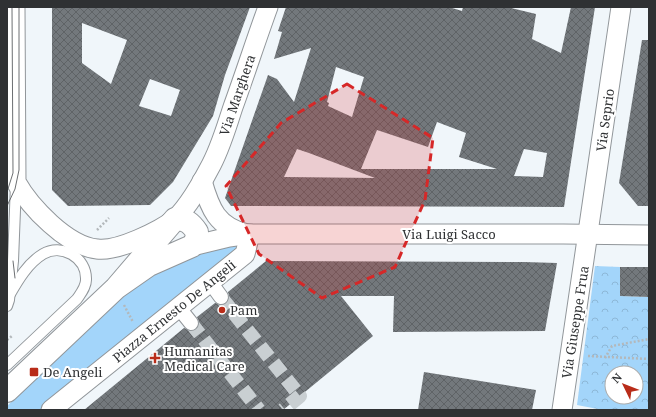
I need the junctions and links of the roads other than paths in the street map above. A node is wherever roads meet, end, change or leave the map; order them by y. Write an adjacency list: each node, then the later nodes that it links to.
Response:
1 (16, 7): 5 (street)
2 (268, 7): 4 (street, Via Marghera)
3 (621, 7): 8 (street, Via Seprio)
4 (202, 181): 6 (street, Piazza Ernesto De Angeli); 7 (street)
5 (11, 187): 6 (street, Piazza Ernesto De Angeli); 12 (lane)
6 (175, 219): 10 (street); 13 (street, Piazza Ernesto De Angeli)
7 (250, 234): 8 (street, Via Luigi Sacco); 10 (street, Piazza Ernesto De Angeli); 11 (street, Piazza Ernesto De Angeli)
8 (588, 234): 9 (street, Via Luigi Sacco); 21 (street, Via Giuseppe Frua)
9 (649, 235)
10 (192, 246): 13 (street, Piazza Ernesto De Angeli)
11 (210, 282): 14 (street); 16 (street, Piazza Ernesto De Angeli)
12 (10, 294): 15 (lane); 18 (lane)
13 (120, 296): 19 (street, Piazza Ernesto De Angeli)
14 (222, 297)
15 (7, 306)
16 (178, 308): 17 (street); 20 (street, Piazza Ernesto De Angeli)
17 (190, 323)
18 (7, 365)
19 (7, 391)
20 (51, 410)
21 (562, 410)

